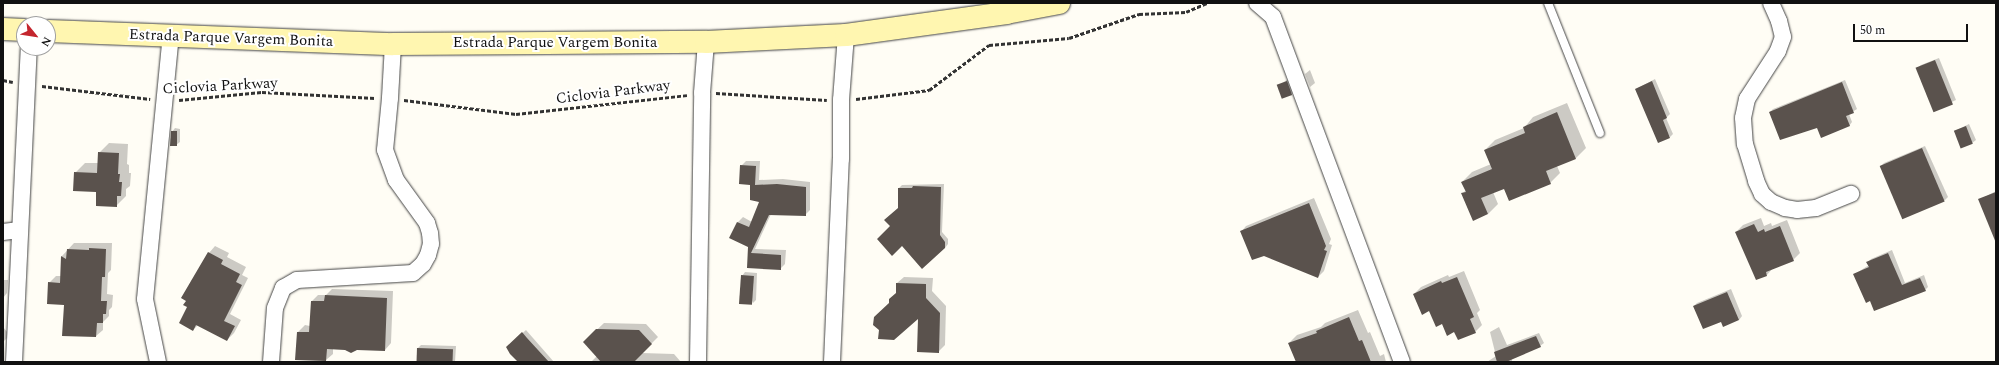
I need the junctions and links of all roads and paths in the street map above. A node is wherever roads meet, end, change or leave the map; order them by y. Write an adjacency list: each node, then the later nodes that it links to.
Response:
1 (1059, 3): 10 (main road, Estrada Parque Vargem Bonita)
2 (1207, 3): 19 (path, Ciclovia Parkway)
3 (1257, 3): 6 (street)
4 (1548, 3): 21 (lane)
5 (1771, 3): 22 (street)
6 (1275, 10): 30 (street)
7 (3, 29): 8 (main road)
8 (16, 30)
9 (56, 31): 11 (main road, Estrada Parque Vargem Bonita)
10 (846, 35): 12 (main road, Estrada Parque Vargem Bonita); 19 (street)
11 (171, 36): 13 (main road, Estrada Parque Vargem Bonita); 20 (street)
12 (706, 42): 13 (main road, Estrada Parque Vargem Bonita); 17 (street)
13 (393, 44): 18 (street)
14 (29, 56): 16 (street)
15 (3, 80): 16 (path, Ciclovia Parkway)
16 (27, 84): 20 (path, Ciclovia Parkway); 23 (street)
17 (702, 93): 18 (path, Ciclovia Parkway); 19 (path, Ciclovia Parkway); 28 (street)
18 (390, 98): 20 (path, Ciclovia Parkway); 27 (street)
19 (841, 100): 29 (street)
20 (164, 101): 26 (street)
21 (1600, 133)
22 (1851, 194)
23 (20, 230): 24 (street); 25 (street)
24 (3, 232)
25 (14, 362)
26 (158, 362)
27 (271, 362)
28 (698, 362)
29 (832, 362)
30 (1402, 362)

